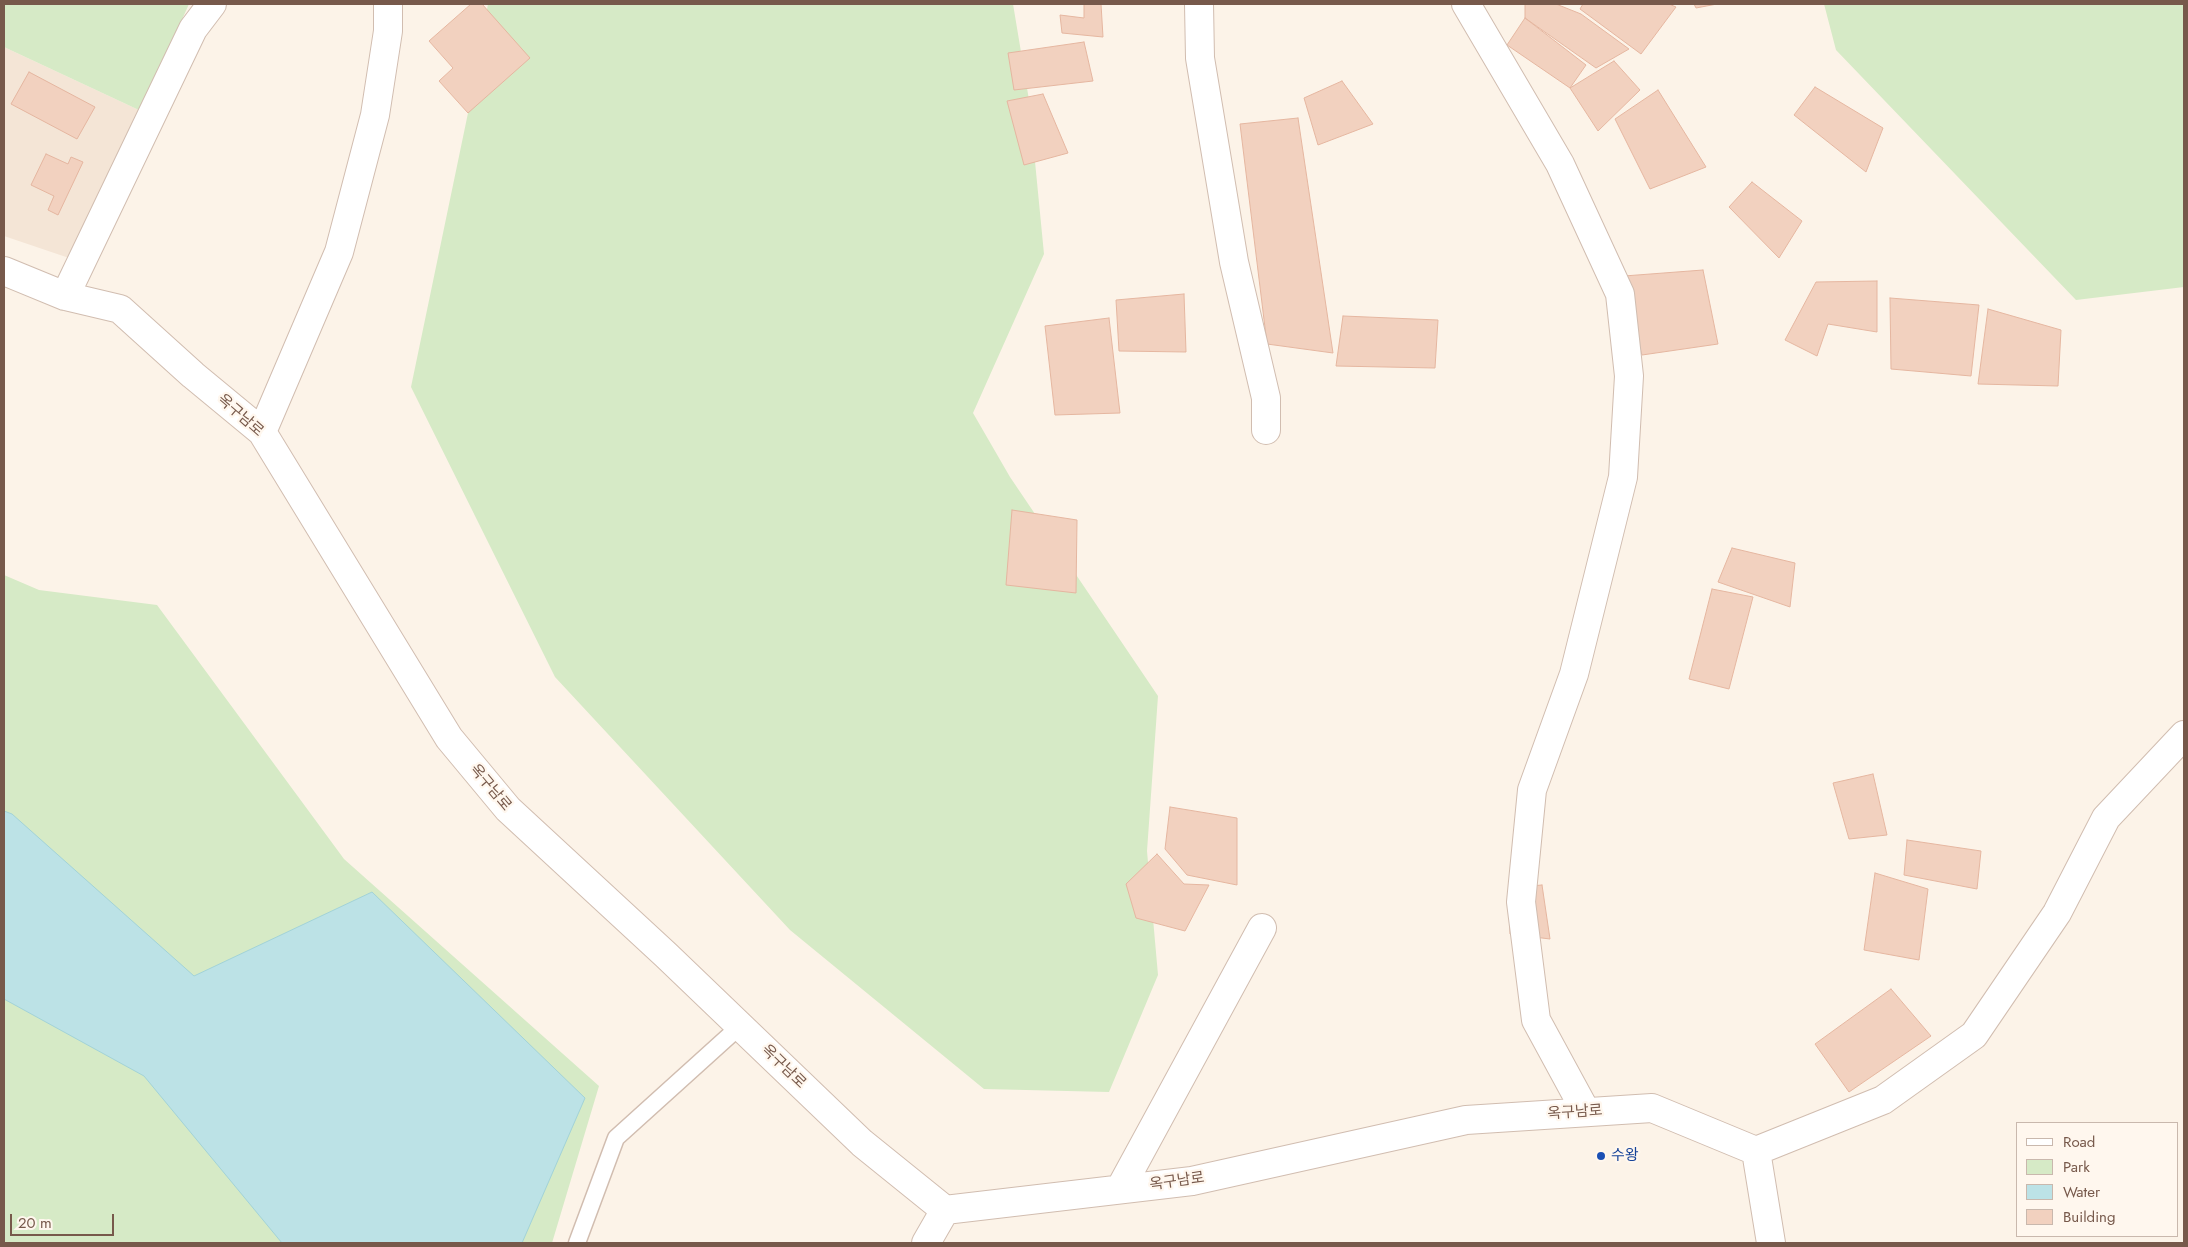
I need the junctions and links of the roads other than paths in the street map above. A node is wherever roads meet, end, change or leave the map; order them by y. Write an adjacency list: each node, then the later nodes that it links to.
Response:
1 (212, 4): 6 (street)
2 (388, 4): 8 (street)
3 (1199, 4): 7 (street)
4 (1466, 4): 12 (street)
5 (4, 271): 6 (street, 옥구남로)
6 (65, 296): 8 (street, 옥구남로)
7 (1266, 430)
8 (262, 432): 11 (street, 옥구남로)
9 (2184, 735): 13 (street)
10 (1262, 928): 14 (street)
11 (740, 1026): 15 (street, 옥구남로); 16 (lane)
12 (1586, 1112): 13 (street, 옥구남로); 14 (street, 옥구남로)
13 (1756, 1151): 18 (street)
14 (1120, 1189): 15 (street, 옥구남로)
15 (945, 1210): 17 (street)
16 (577, 1243)
17 (926, 1243)
18 (1771, 1243)

